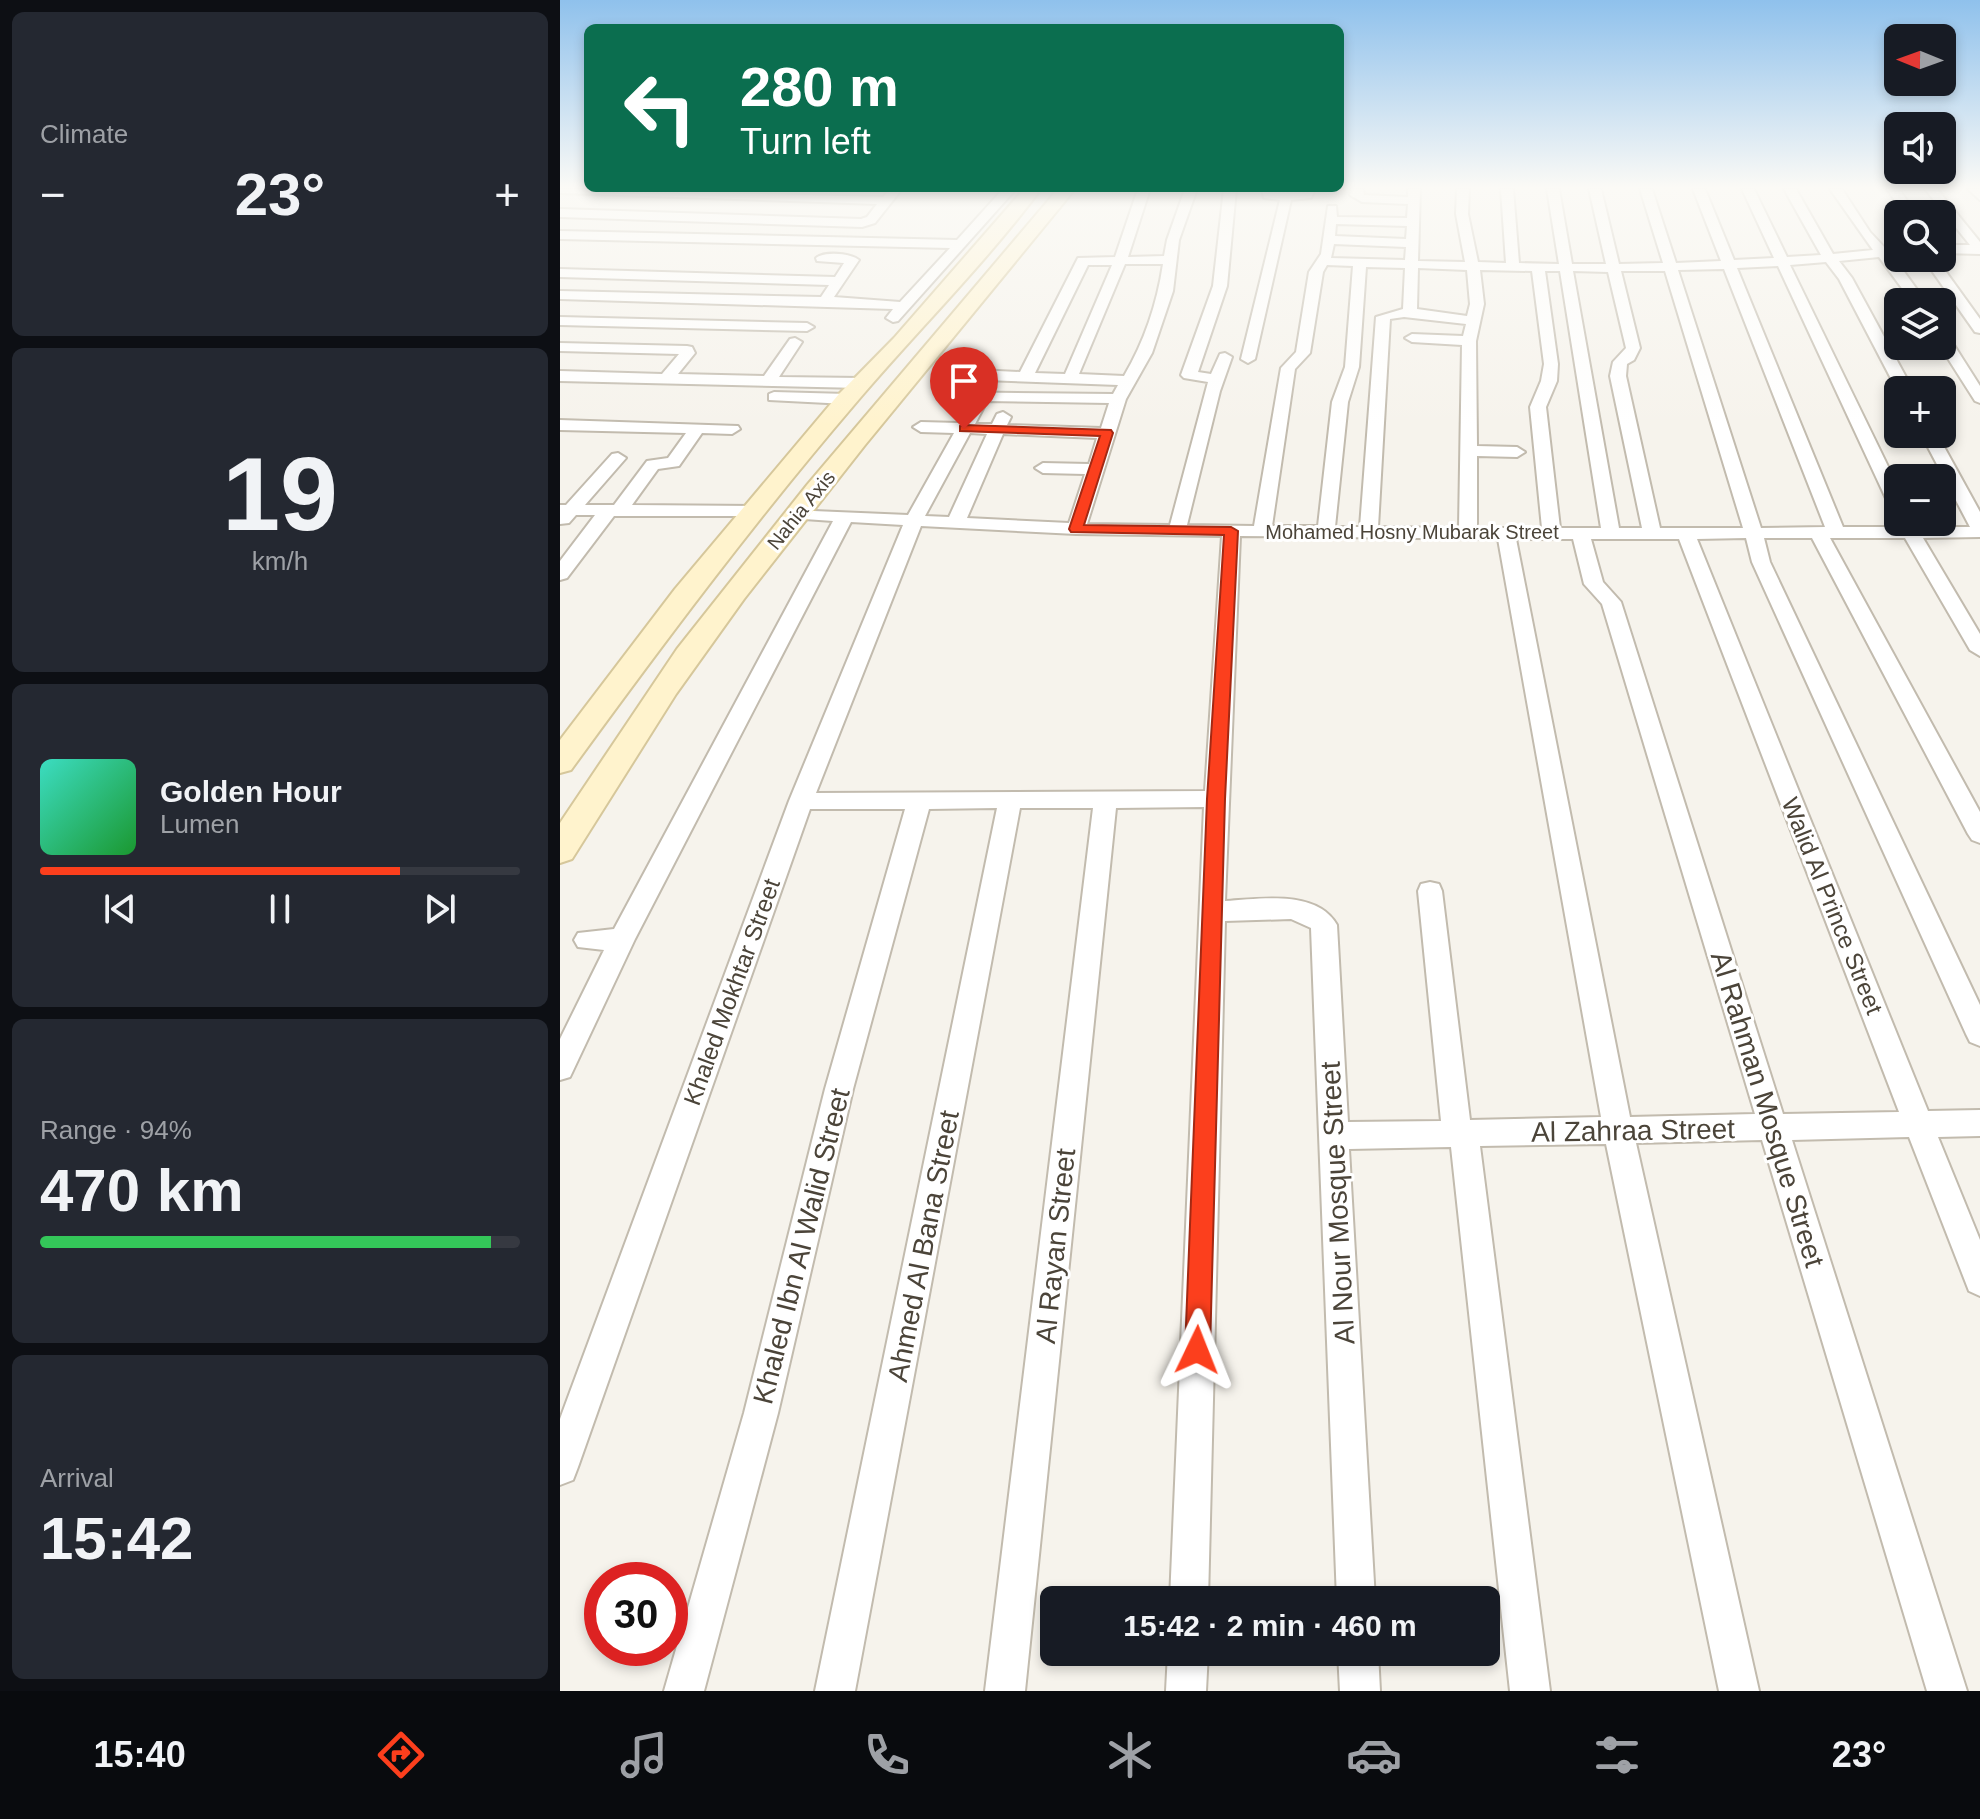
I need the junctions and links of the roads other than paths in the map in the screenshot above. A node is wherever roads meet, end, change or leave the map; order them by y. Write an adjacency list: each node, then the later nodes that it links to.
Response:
1 (1472, 267): 35 (street)
2 (1671, 267): 98 (street)
3 (848, 268): 27 (street)
4 (939, 268): 31 (street)
5 (965, 268): 56 (main road, Nahia Axis)
6 (1001, 268): 78 (main road, Nahia Axis)
7 (1080, 268): 50 (street)
8 (1117, 268): 51 (street)
9 (1170, 268): 54 (street)
10 (1220, 268): 42 (street)
11 (1279, 268): 45 (street)
12 (1318, 268): 45 (street)
13 (1360, 268): 90 (street)
14 (1411, 268): 32 (street)
15 (1509, 268): 16 (street)
16 (1513, 268): 17 (street)
17 (1538, 268): 18 (street); 96 (street, Al Rahman Mosque Street)
18 (1567, 268): 19 (street); 97 (street)
19 (1615, 268): 20 (street); 92 (street)
20 (1620, 268)
21 (1731, 268): 94 (street)
22 (1786, 268): 75 (street)
23 (1838, 268): 48 (street)
24 (1894, 268): 28 (street)
25 (1939, 272): 37 (street)
26 (560, 273): 27 (street)
27 (839, 281): 30 (street)
28 (1909, 288)
29 (560, 295): 30 (street)
30 (825, 301): 31 (street)
31 (904, 306): 33 (street)
32 (1410, 314): 35 (street); 91 (street)
33 (891, 320)
34 (560, 321): 36 (street)
35 (1473, 321): 39 (street)
36 (807, 327)
37 (1980, 329)
38 (1412, 338): 39 (street)
39 (1469, 341): 70 (street)
40 (795, 342): 53 (street)
41 (560, 347): 49 (street)
42 (1196, 356): 43 (street); 52 (street)
43 (1225, 357): 45 (street); 52 (street)
44 (1956, 359): 60 (street)
45 (1270, 360): 89 (street)
46 (957, 374): 50 (street)
47 (560, 376): 49 (street)
48 (1898, 376)
49 (667, 378): 53 (street)
50 (1025, 378): 51 (street)
51 (1070, 379): 54 (street)
52 (1216, 379): 87 (street)
53 (768, 381): 56 (street)
54 (1127, 381): 61 (street)
55 (560, 391): 56 (street)
56 (854, 391): 77 (main road, Nahia Axis)
57 (945, 395): 58 (street)
58 (982, 396): 59 (street); 66 (street, Khaled Mokhtar Street)
59 (1012, 396): 61 (street); 67 (street)
60 (1980, 398)
61 (1118, 399): 68 (street)
62 (562, 427): 64 (street)
63 (921, 427): 66 (street)
64 (698, 428): 65 (street); 76 (street)
65 (732, 429)
66 (964, 429): 67 (street); 81 (street, Khaled Mokhtar Street)
67 (997, 430): 68 (street); 82 (street)
68 (1107, 433): 74 (street)
69 (1936, 448): 86 (street)
70 (1469, 451): 71 (street); 95 (street)
71 (1517, 452)
72 (618, 458): 79 (street)
73 (1043, 468): 74 (street)
74 (1095, 469): 84 (street)
75 (1884, 475)
76 (614, 511): 77 (street); 79 (street); 101 (street)
77 (755, 511): 78 (main road); 103 (main road, Nahia Axis)
78 (796, 514): 80 (street, Mohamed Hosny Mubarak Street); 110 (main road, Nahia Axis)
79 (563, 515)
80 (845, 516): 81 (street, Mohamed Hosny Mubarak Street); 113 (street)
81 (914, 520): 82 (street, Mohamed Hosny Mubarak Street); 105 (street, Khaled Mokhtar Street)
82 (955, 524): 84 (street, Mohamed Hosny Mubarak Street)
83 (1884, 528): 94 (street, Mohamed Hosny Mubarak Street)
84 (1076, 529): 87 (street, Mohamed Hosny Mubarak Street)
85 (1956, 529): 86 (street, Mohamed Hosny Mubarak Street)
86 (1980, 530)
87 (1177, 531): 88 (street, Mohamed Hosny Mubarak Street)
88 (1231, 531): 89 (street, Mohamed Hosny Mubarak Street); 104 (street)
89 (1262, 531): 90 (street, Mohamed Hosny Mubarak Street)
90 (1326, 531): 91 (street, Mohamed Hosny Mubarak Street)
91 (1369, 531): 95 (street, Mohamed Hosny Mubarak Street)
92 (1652, 532): 93 (street, Mohamed Hosny Mubarak Street); 97 (street, Mohamed Hosny Mubarak Street)
93 (1685, 532): 98 (street, Mohamed Hosny Mubarak Street); 118 (street, Walid Al Prince Street)
94 (1827, 532): 98 (street, Mohamed Hosny Mubarak Street); 109 (street)
95 (1468, 533): 99 (street, Mohamed Hosny Mubarak Street)
96 (1566, 533): 97 (street, Mohamed Hosny Mubarak Street); 99 (street, Mohamed Hosny Mubarak Street); 119 (street, Al Rahman Mosque Street)
97 (1611, 533)
98 (1754, 533): 115 (street)
99 (1506, 534): 120 (street)
100 (1913, 536): 102 (street)
101 (560, 574)
102 (1980, 650)
103 (560, 762)
104 (1216, 799): 108 (street); 112 (street)
105 (801, 801): 106 (street); 124 (street, Khaled Mokhtar Street)
106 (919, 801): 107 (street); 129 (street, Khaled Ibn Al Walid Street)
107 (1010, 801): 108 (street); 130 (street, Ahmed Al Bana Street)
108 (1105, 801): 131 (street, Al Rayan Street)
109 (1980, 834)
110 (560, 850)
111 (1430, 891): 121 (street)
112 (1212, 912): 122 (street, Al Nour Mosque Street); 125 (street)
113 (622, 939): 114 (street); 116 (street)
114 (587, 940)
115 (1980, 1034)
116 (560, 1068)
117 (1980, 1123): 118 (street, Al Zahraa Street)
118 (1918, 1124): 119 (street, Al Zahraa Street); 123 (street, Walid Al Prince Street)
119 (1773, 1127): 120 (street, Al Zahraa Street); 136 (street, Al Rahman Mosque Street)
120 (1618, 1130): 121 (street, Al Zahraa Street); 135 (street)
121 (1460, 1133): 122 (street, Al Zahraa Street); 134 (street)
122 (1333, 1136): 126 (street, Al Nour Mosque Street)
123 (1980, 1280)
124 (560, 1467)
125 (1189, 1586)
126 (1355, 1586)
127 (1187, 1666): 132 (street)
128 (1359, 1666): 133 (street)
129 (684, 1691)
130 (835, 1691)
131 (1005, 1691)
132 (1186, 1691)
133 (1360, 1691)
134 (1530, 1691)
135 (1739, 1691)
136 (1947, 1691)

